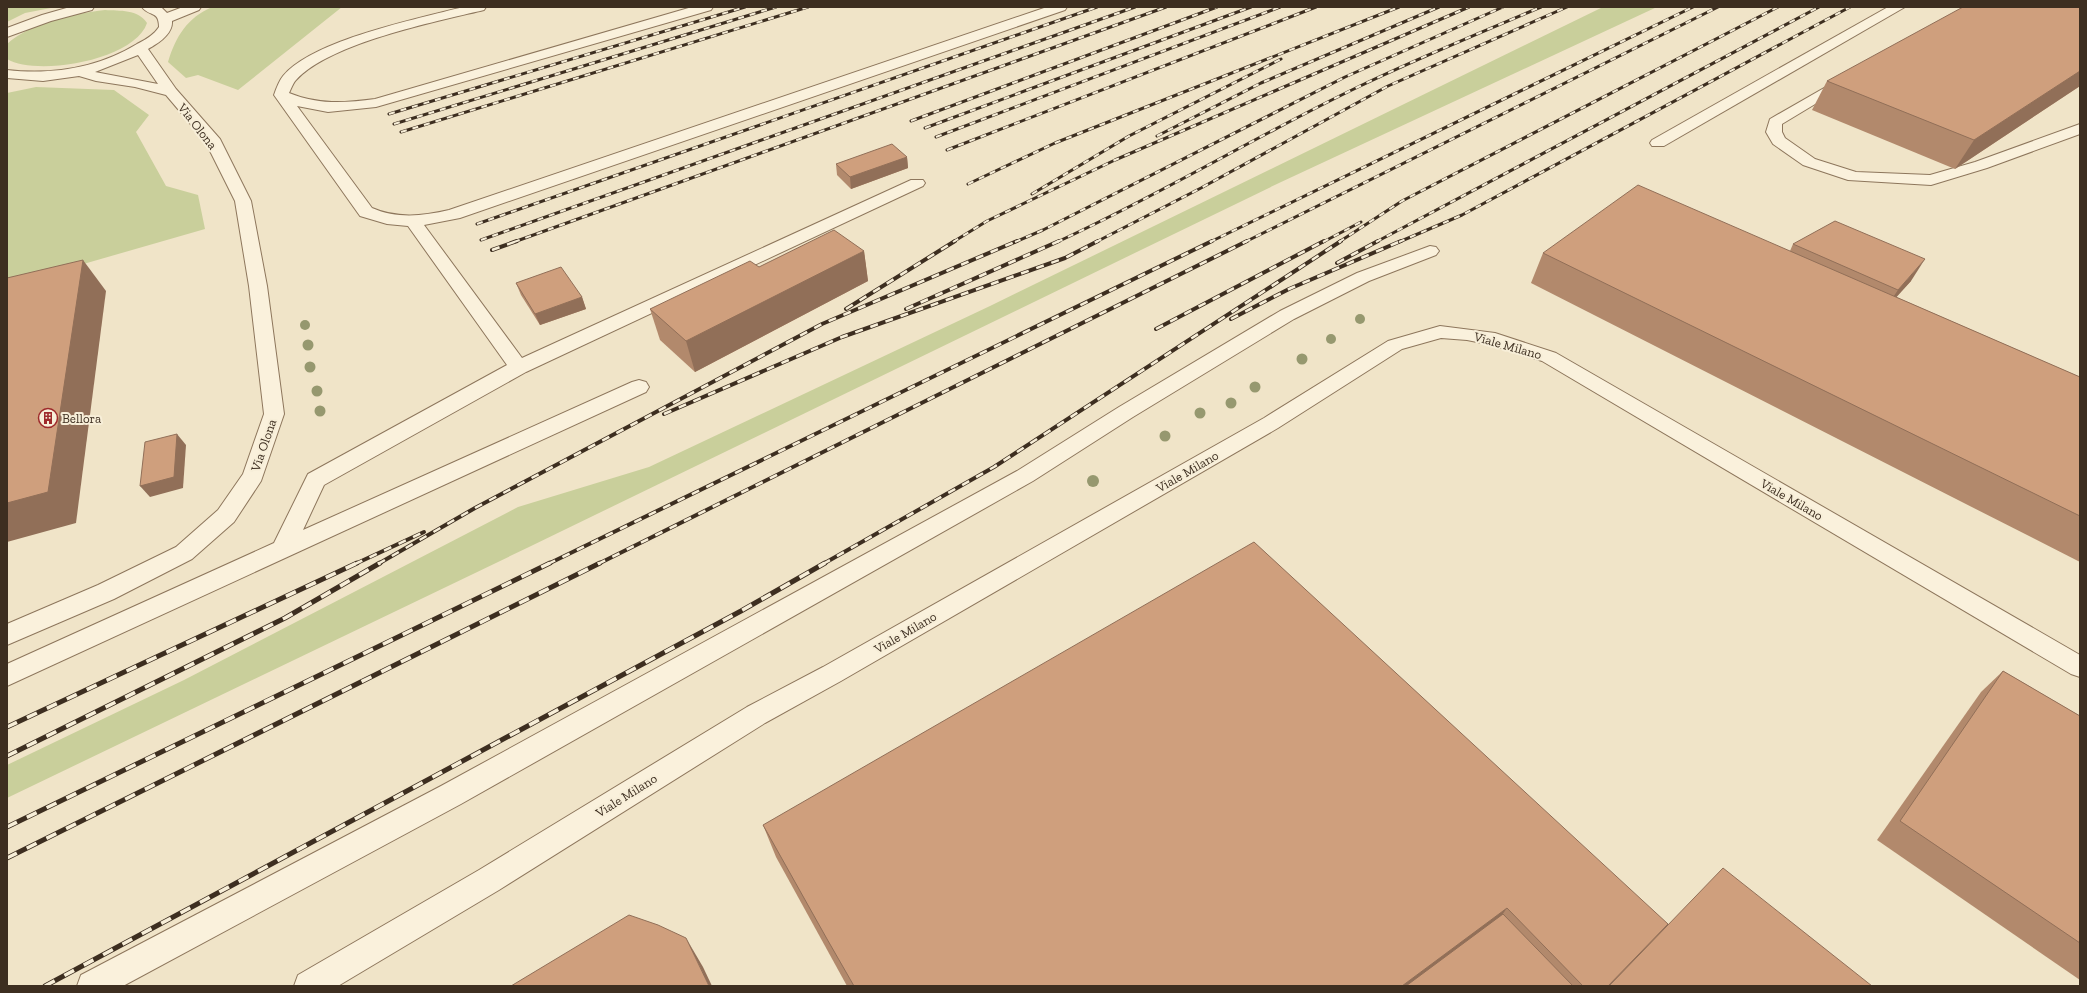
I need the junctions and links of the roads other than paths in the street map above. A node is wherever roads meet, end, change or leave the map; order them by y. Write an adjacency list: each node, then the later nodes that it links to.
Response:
1 (87, 7): 9 (street)
2 (150, 7): 8 (street)
3 (194, 7): 8 (street)
4 (479, 7): 17 (street)
5 (706, 7): 17 (street)
6 (1060, 7): 21 (street)
7 (1898, 7): 19 (street)
8 (165, 19): 10 (street)
9 (7, 33)
10 (141, 49): 11 (street); 16 (street, Via Olona)
11 (78, 71): 14 (street); 16 (street, Via Olona)
12 (1857, 73): 18 (street)
13 (7, 74): 14 (street)
14 (26, 76): 15 (street)
15 (7, 80)
16 (171, 92): 26 (street, Via Olona)
17 (282, 95): 21 (street)
18 (2080, 129)
19 (1658, 143)
20 (917, 183): 23 (street)
21 (413, 221): 23 (street)
22 (1430, 251): 29 (street)
23 (520, 367): 25 (street)
24 (640, 387): 25 (street)
25 (284, 549): 28 (street)
26 (7, 635)
27 (2080, 667): 30 (street, Viale Milano)
28 (7, 675)
29 (92, 986)
30 (309, 986)

